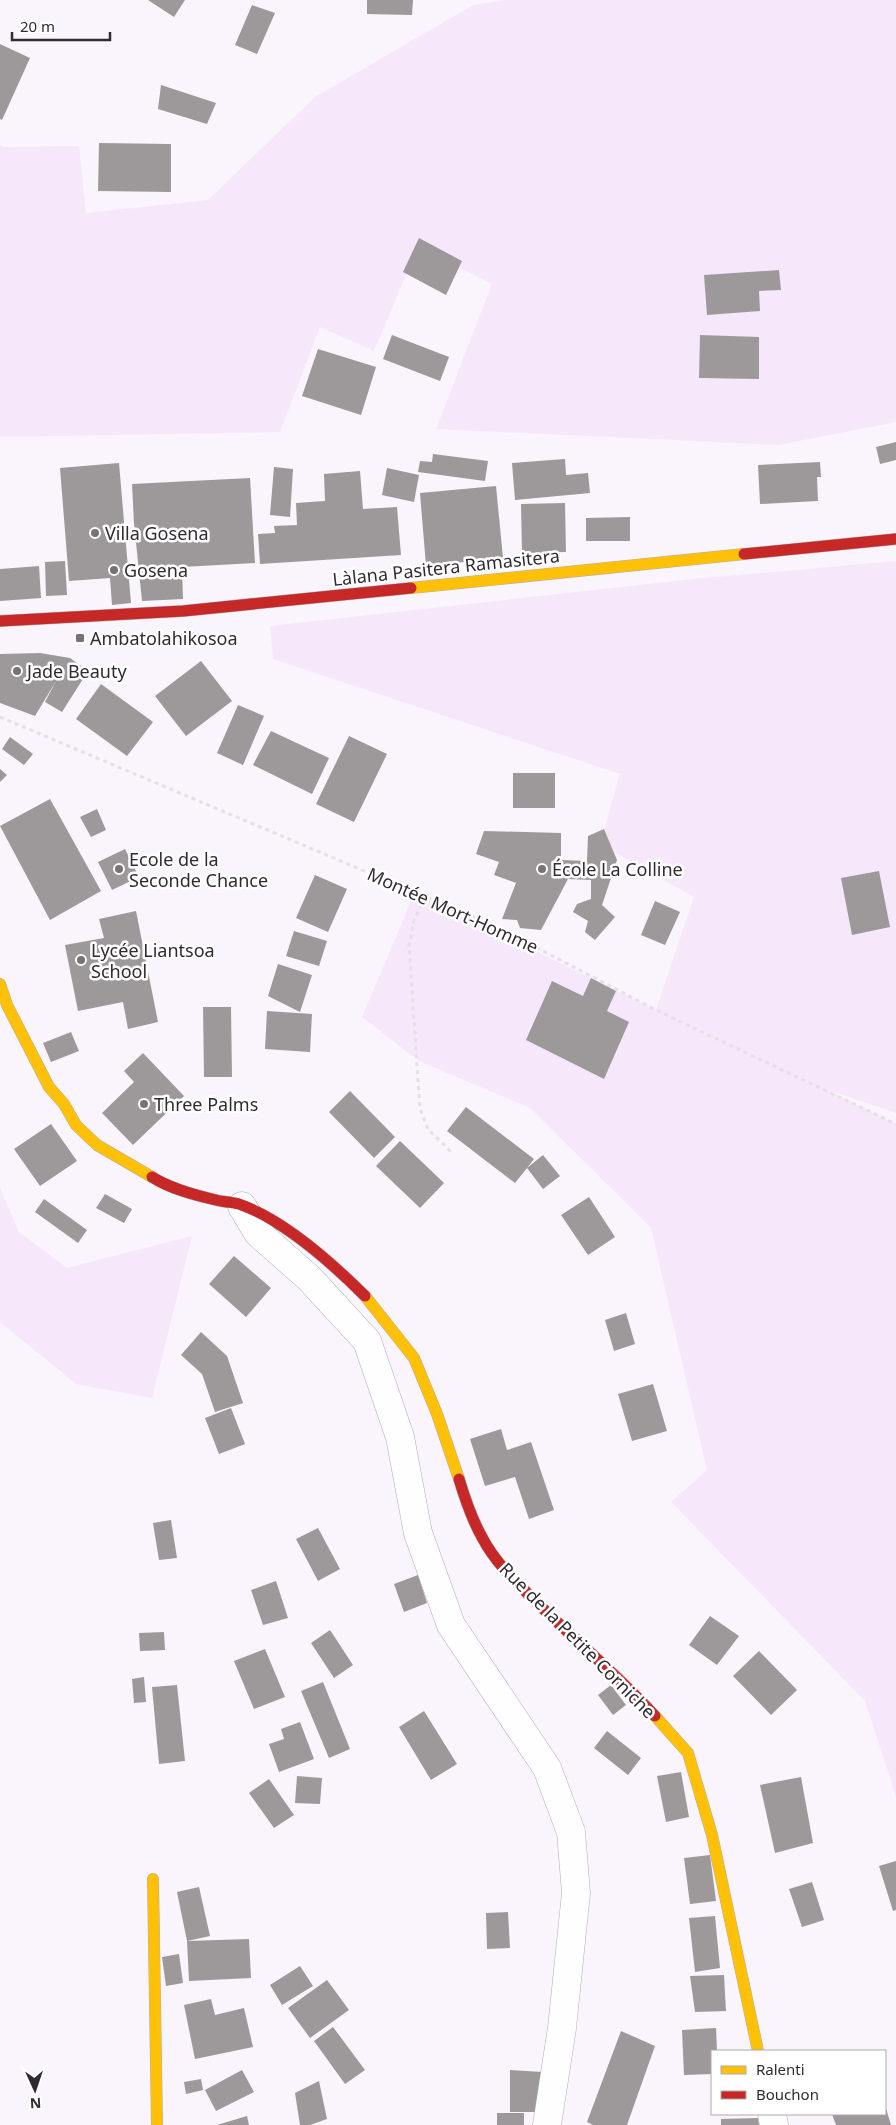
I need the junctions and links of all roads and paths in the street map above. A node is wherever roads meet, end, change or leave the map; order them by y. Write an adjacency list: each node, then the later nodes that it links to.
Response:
1 (896, 539): 2 (street, Làlana Pasitera Ramasitera)
2 (0, 621)
3 (0, 717): 4 (path, Montée Mort-Homme)
4 (424, 897): 6 (path, Montée Mort-Homme); 7 (path)
5 (0, 984): 8 (street, Rue de la Petite Corniche)
6 (896, 1124)
7 (451, 1152)
8 (242, 1206): 10 (street, Rue de la Petite Corniche); 12 (street)
9 (153, 1879): 11 (street)
10 (758, 2050)
11 (157, 2125)
12 (547, 2125)

